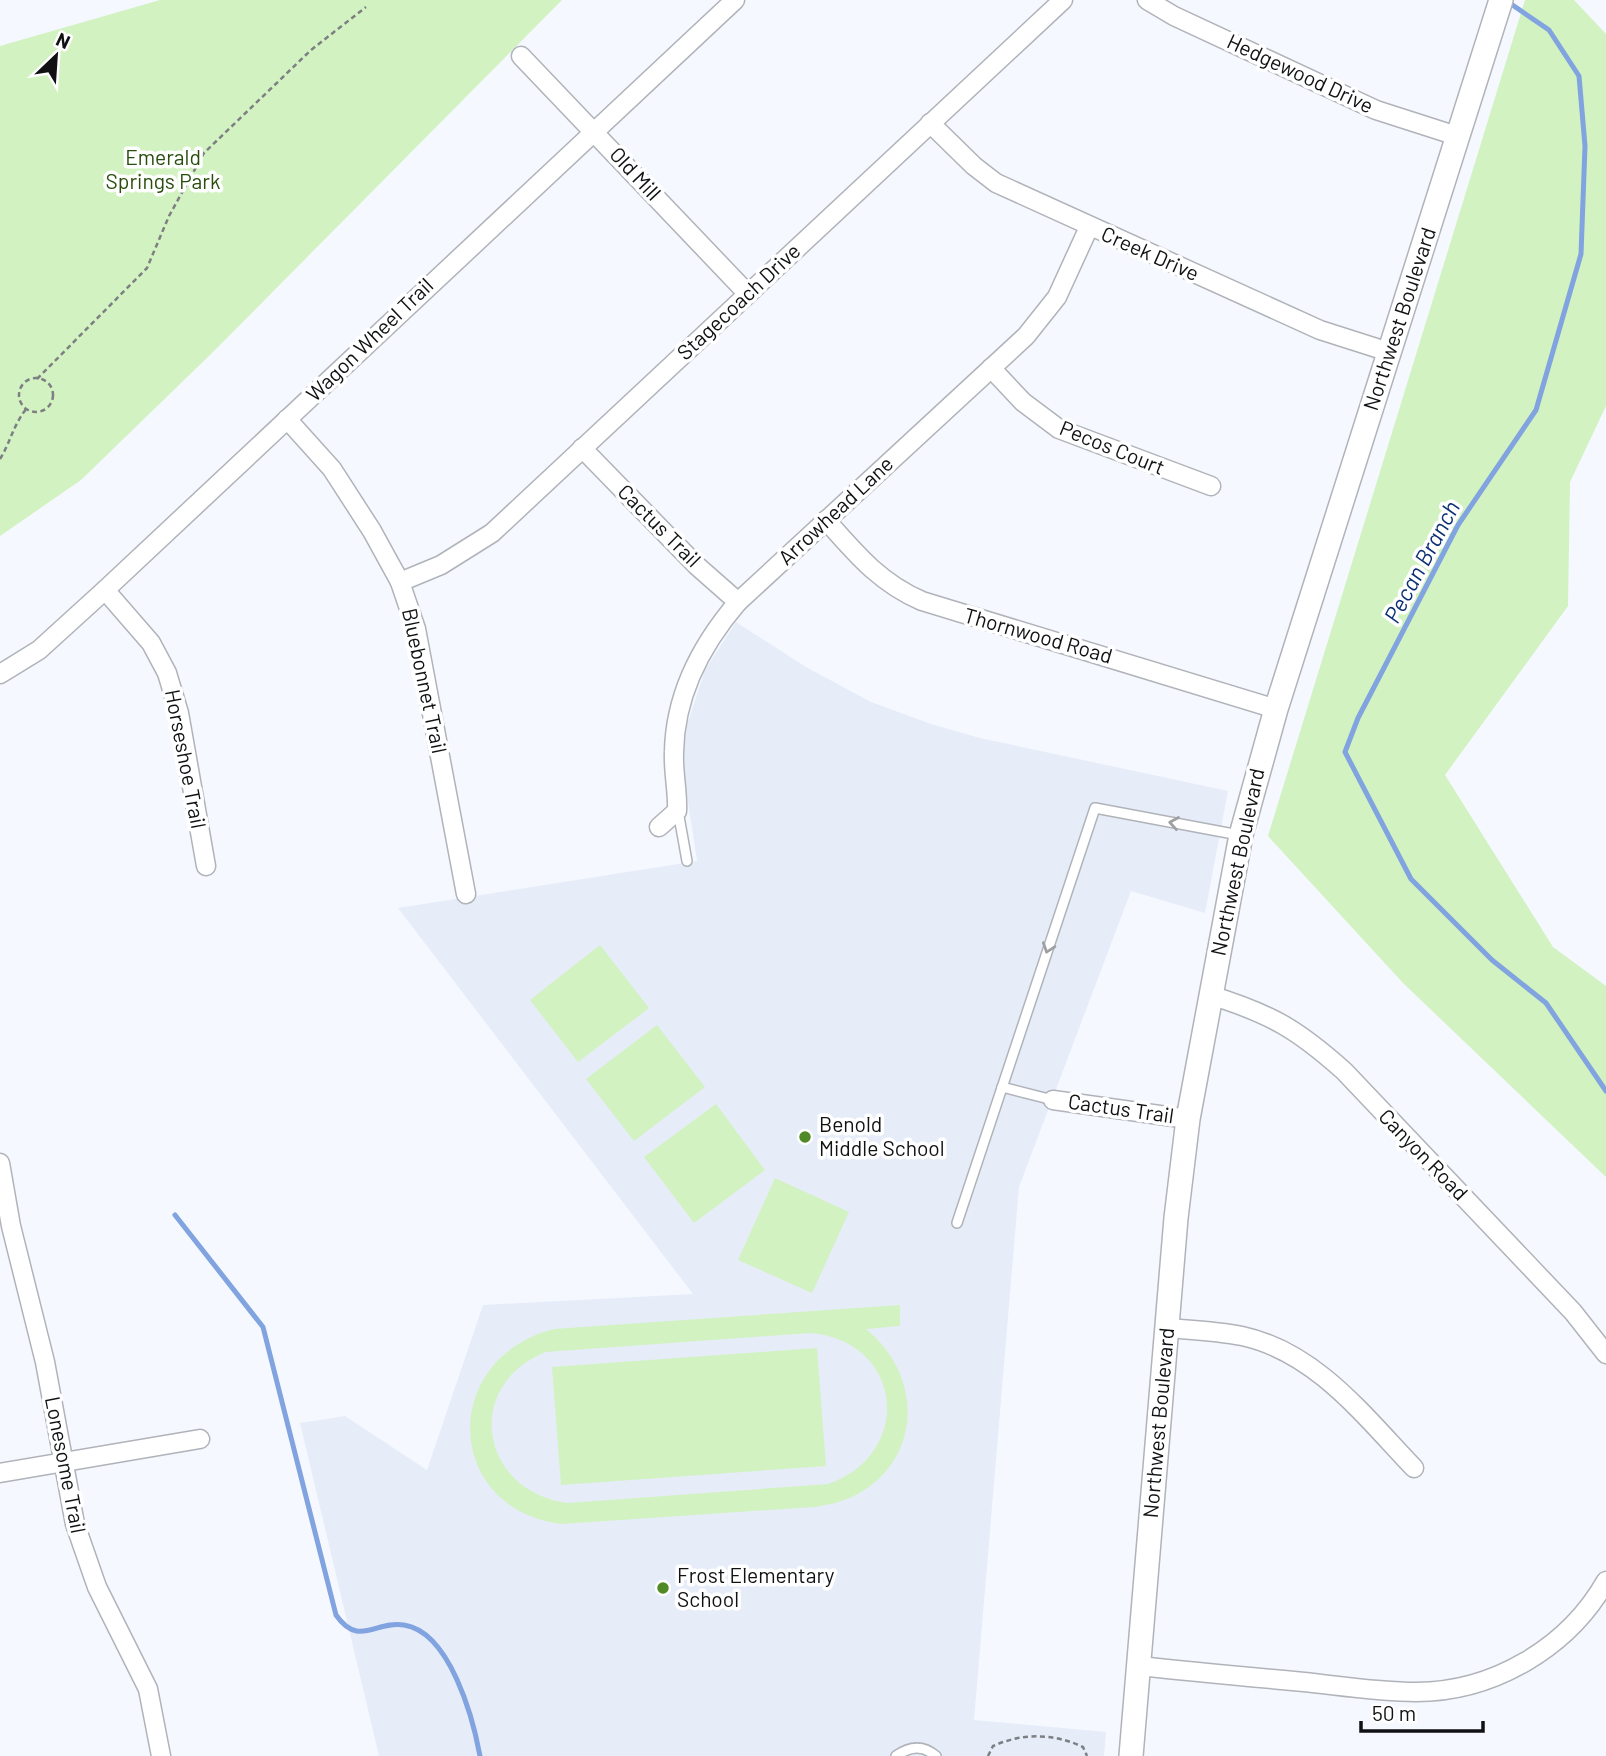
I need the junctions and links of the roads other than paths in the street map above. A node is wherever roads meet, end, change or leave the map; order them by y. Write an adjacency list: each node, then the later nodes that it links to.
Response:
1 (735, 0): 7 (street, Wagon Wheel Trail)
2 (1063, 0): 6 (street, Stagecoach Drive)
3 (1147, 0): 8 (street, Hedgewood Drive)
4 (1501, 0): 8 (street, Northwest Boulevard)
5 (521, 56): 7 (street, Old Mill)
6 (930, 123): 9 (street, Creek Drive); 10 (street, Stagecoach Drive)
7 (595, 131): 10 (street, Old Mill); 13 (street, Wagon Wheel Trail)
8 (1457, 136): 11 (street, Northwest Boulevard)
9 (1089, 226): 11 (street, Creek Drive); 12 (street, Arrowhead Lane)
10 (747, 293): 14 (street, Stagecoach Drive)
11 (1389, 352): 21 (street, Northwest Boulevard)
12 (991, 368): 15 (street, Pecos Court); 16 (street, Arrowhead Lane)
13 (287, 419): 17 (street, Bluebonnet Trail); 18 (street, Wagon Wheel Trail)
14 (582, 448): 17 (street, Stagecoach Drive); 19 (street, Cactus Trail)
15 (1211, 486)
16 (826, 520): 19 (street, Arrowhead Lane); 21 (street, Thornwood Road)
17 (400, 582): 27 (street, Bluebonnet Trail)
18 (105, 590): 20 (street, Wagon Wheel Trail); 26 (street, Horseshoe Trail)
19 (738, 602): 22 (street, Arrowhead Lane)
20 (0, 674)
21 (1276, 709): 24 (street, Northwest Boulevard)
22 (677, 806): 23 (street); 25 (lane)
23 (659, 827)
24 (1241, 835): 28 (street, Northwest Boulevard); 29 (lane, one-way to 29)
25 (687, 861)
26 (206, 866)
27 (466, 894)
28 (1210, 995): 31 (street, Northwest Boulevard); 35 (street, Canyon Road)
29 (1002, 1087): 30 (lane); 33 (lane)
30 (1053, 1100): 31 (street, Cactus Trail)
31 (1188, 1119): 34 (street, Northwest Boulevard)
32 (0, 1163): 37 (street, Lonesome Trail)
33 (957, 1223)
34 (1167, 1328): 38 (street); 41 (street, Northwest Boulevard)
35 (1606, 1354)
36 (200, 1439): 37 (street)
37 (64, 1462): 39 (street); 42 (street, Lonesome Trail)
38 (1414, 1468)
39 (0, 1473)
40 (1606, 1581): 41 (street)
41 (1139, 1666): 45 (street, Northwest Boulevard)
42 (161, 1756)
43 (896, 1756): 44 (lane)
44 (936, 1756)
45 (1131, 1756)

